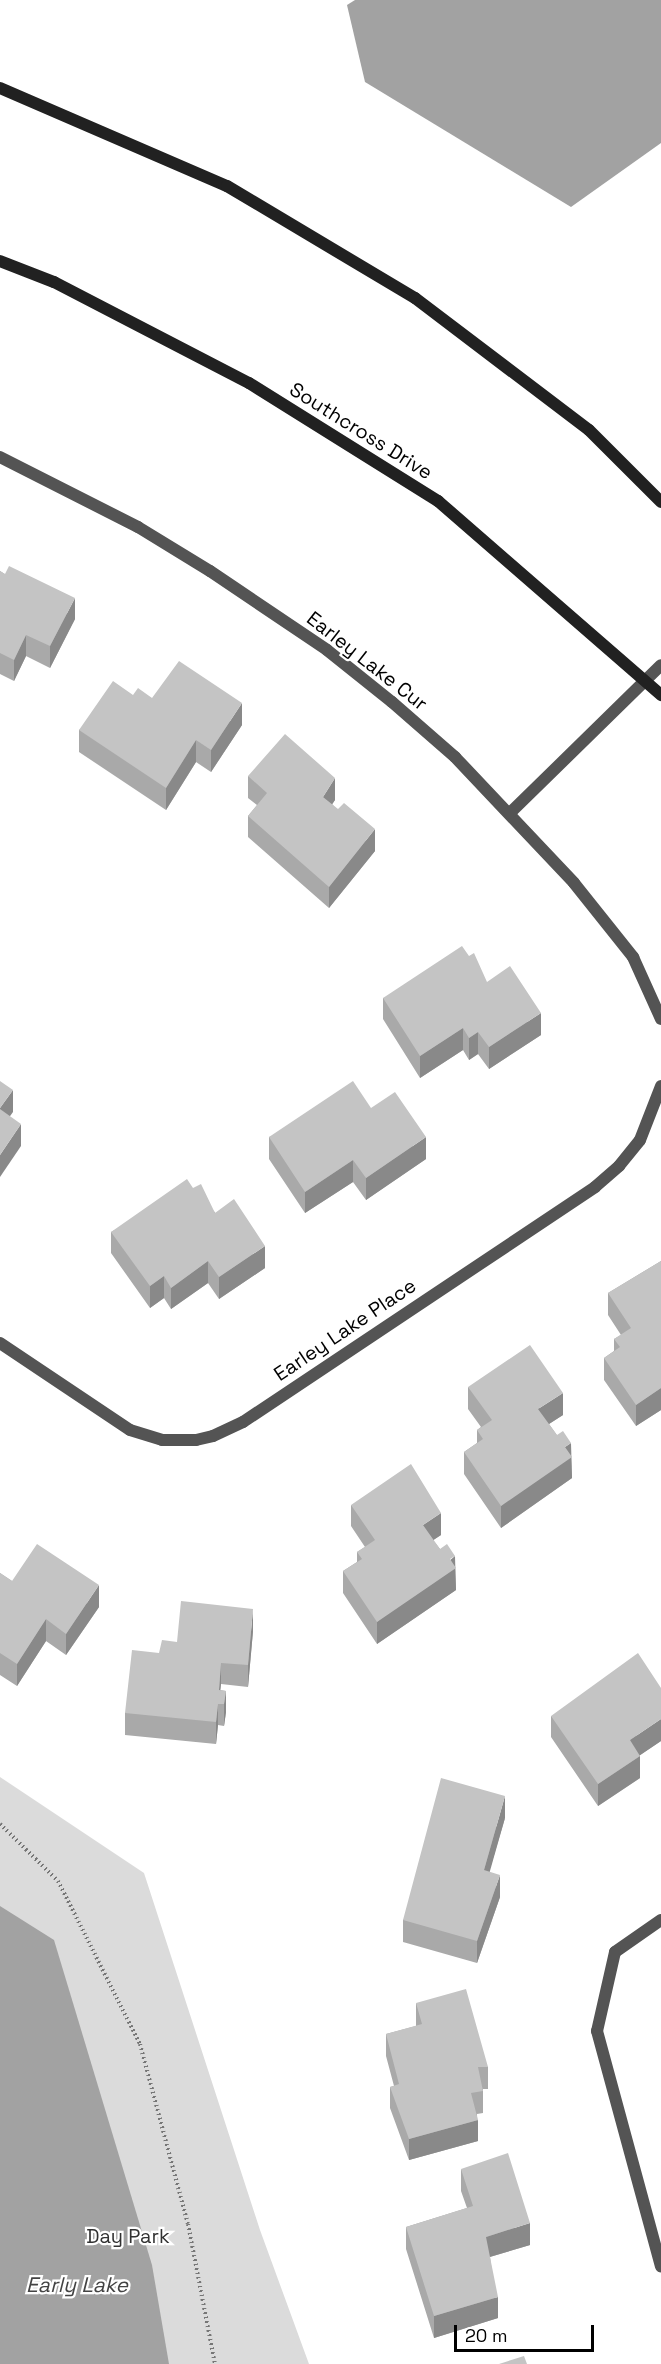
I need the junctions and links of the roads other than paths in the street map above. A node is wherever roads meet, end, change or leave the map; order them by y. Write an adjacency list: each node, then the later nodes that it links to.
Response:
1 (0, 88): 4 (street)
2 (0, 261): 6 (street, Southcross Drive)
3 (0, 457): 8 (street, Earley Lake Cur)
4 (661, 502)
5 (661, 665): 6 (street)
6 (647, 681): 7 (street, Southcross Drive); 8 (street)
7 (661, 695)
8 (510, 813): 9 (street)
9 (661, 1019)
10 (661, 1086): 11 (street, Earley Lake Place)
11 (0, 1343)
12 (661, 1920): 13 (street)
13 (661, 2266)

